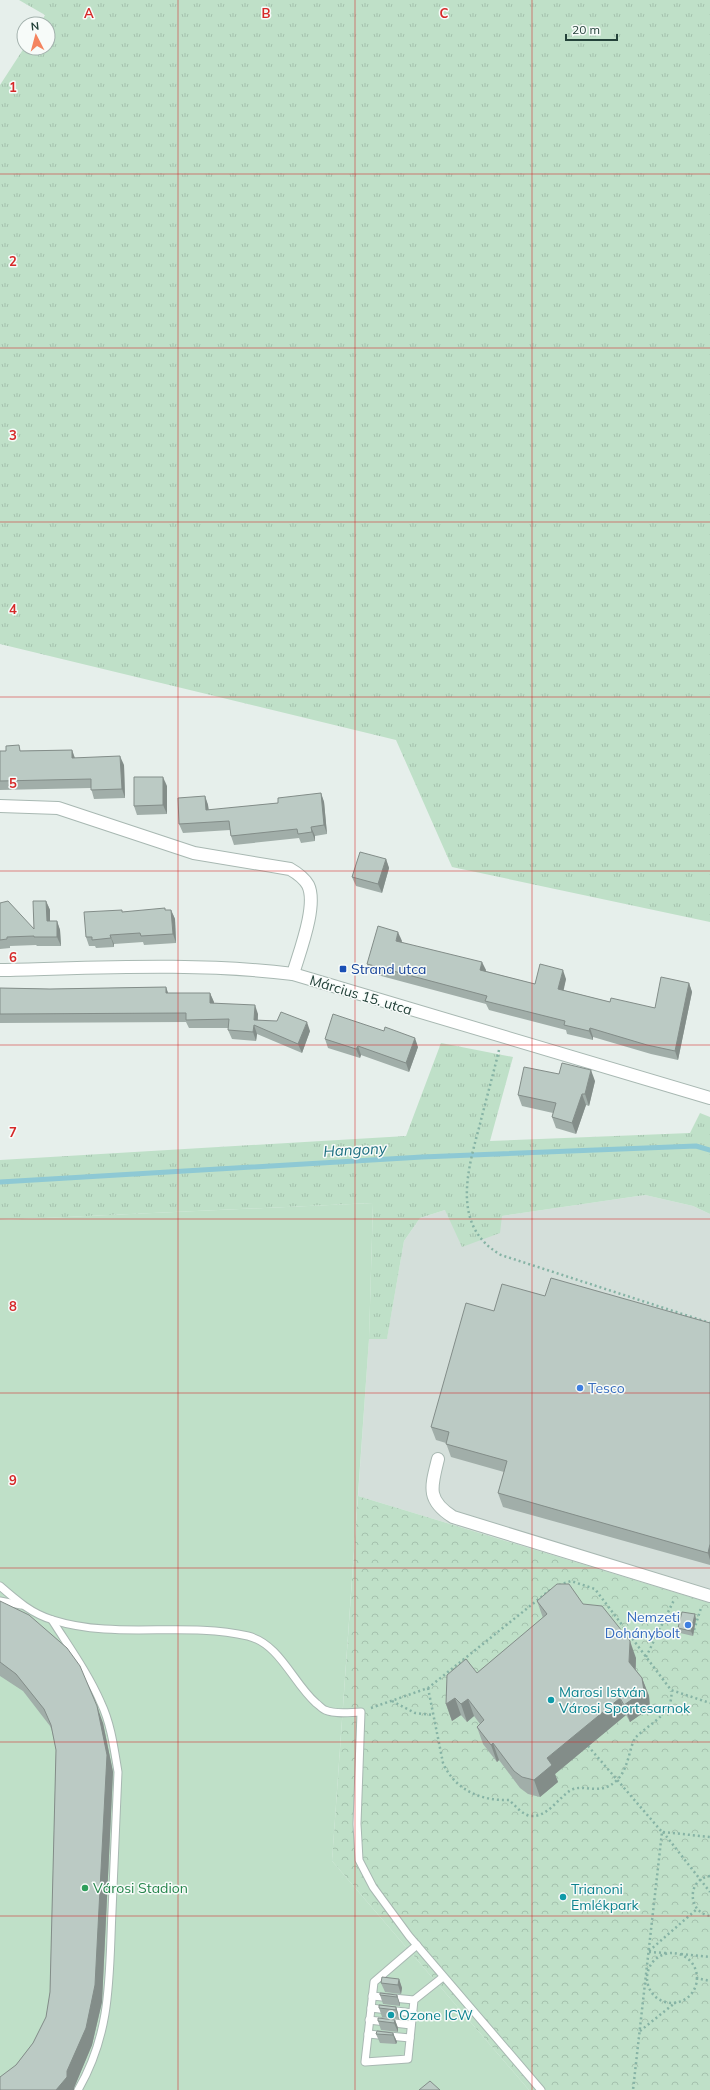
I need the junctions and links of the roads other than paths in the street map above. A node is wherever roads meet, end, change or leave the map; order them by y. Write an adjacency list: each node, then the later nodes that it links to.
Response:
1 (0, 806): 3 (street)
2 (0, 970): 3 (street, Március 15. utca)
3 (293, 974): 4 (street, Március 15. utca)
4 (710, 1098)
5 (438, 1459): 7 (street)
6 (0, 1586): 9 (lane)
7 (708, 1595)
8 (0, 1601): 9 (lane)
9 (23, 1606): 10 (lane)
10 (52, 1620): 11 (lane); 21 (lane)
11 (417, 1945): 12 (lane); 13 (lane)
12 (443, 1977): 14 (lane); 22 (lane)
13 (372, 1996): 14 (lane); 15 (lane)
14 (414, 2000): 16 (lane)
15 (371, 2008): 16 (lane); 17 (lane)
16 (413, 2012): 18 (lane)
17 (370, 2020): 18 (lane); 19 (lane)
18 (411, 2025): 20 (lane)
19 (368, 2034): 20 (lane); 20 (lane)
20 (410, 2038)
21 (78, 2090)
22 (541, 2090)

